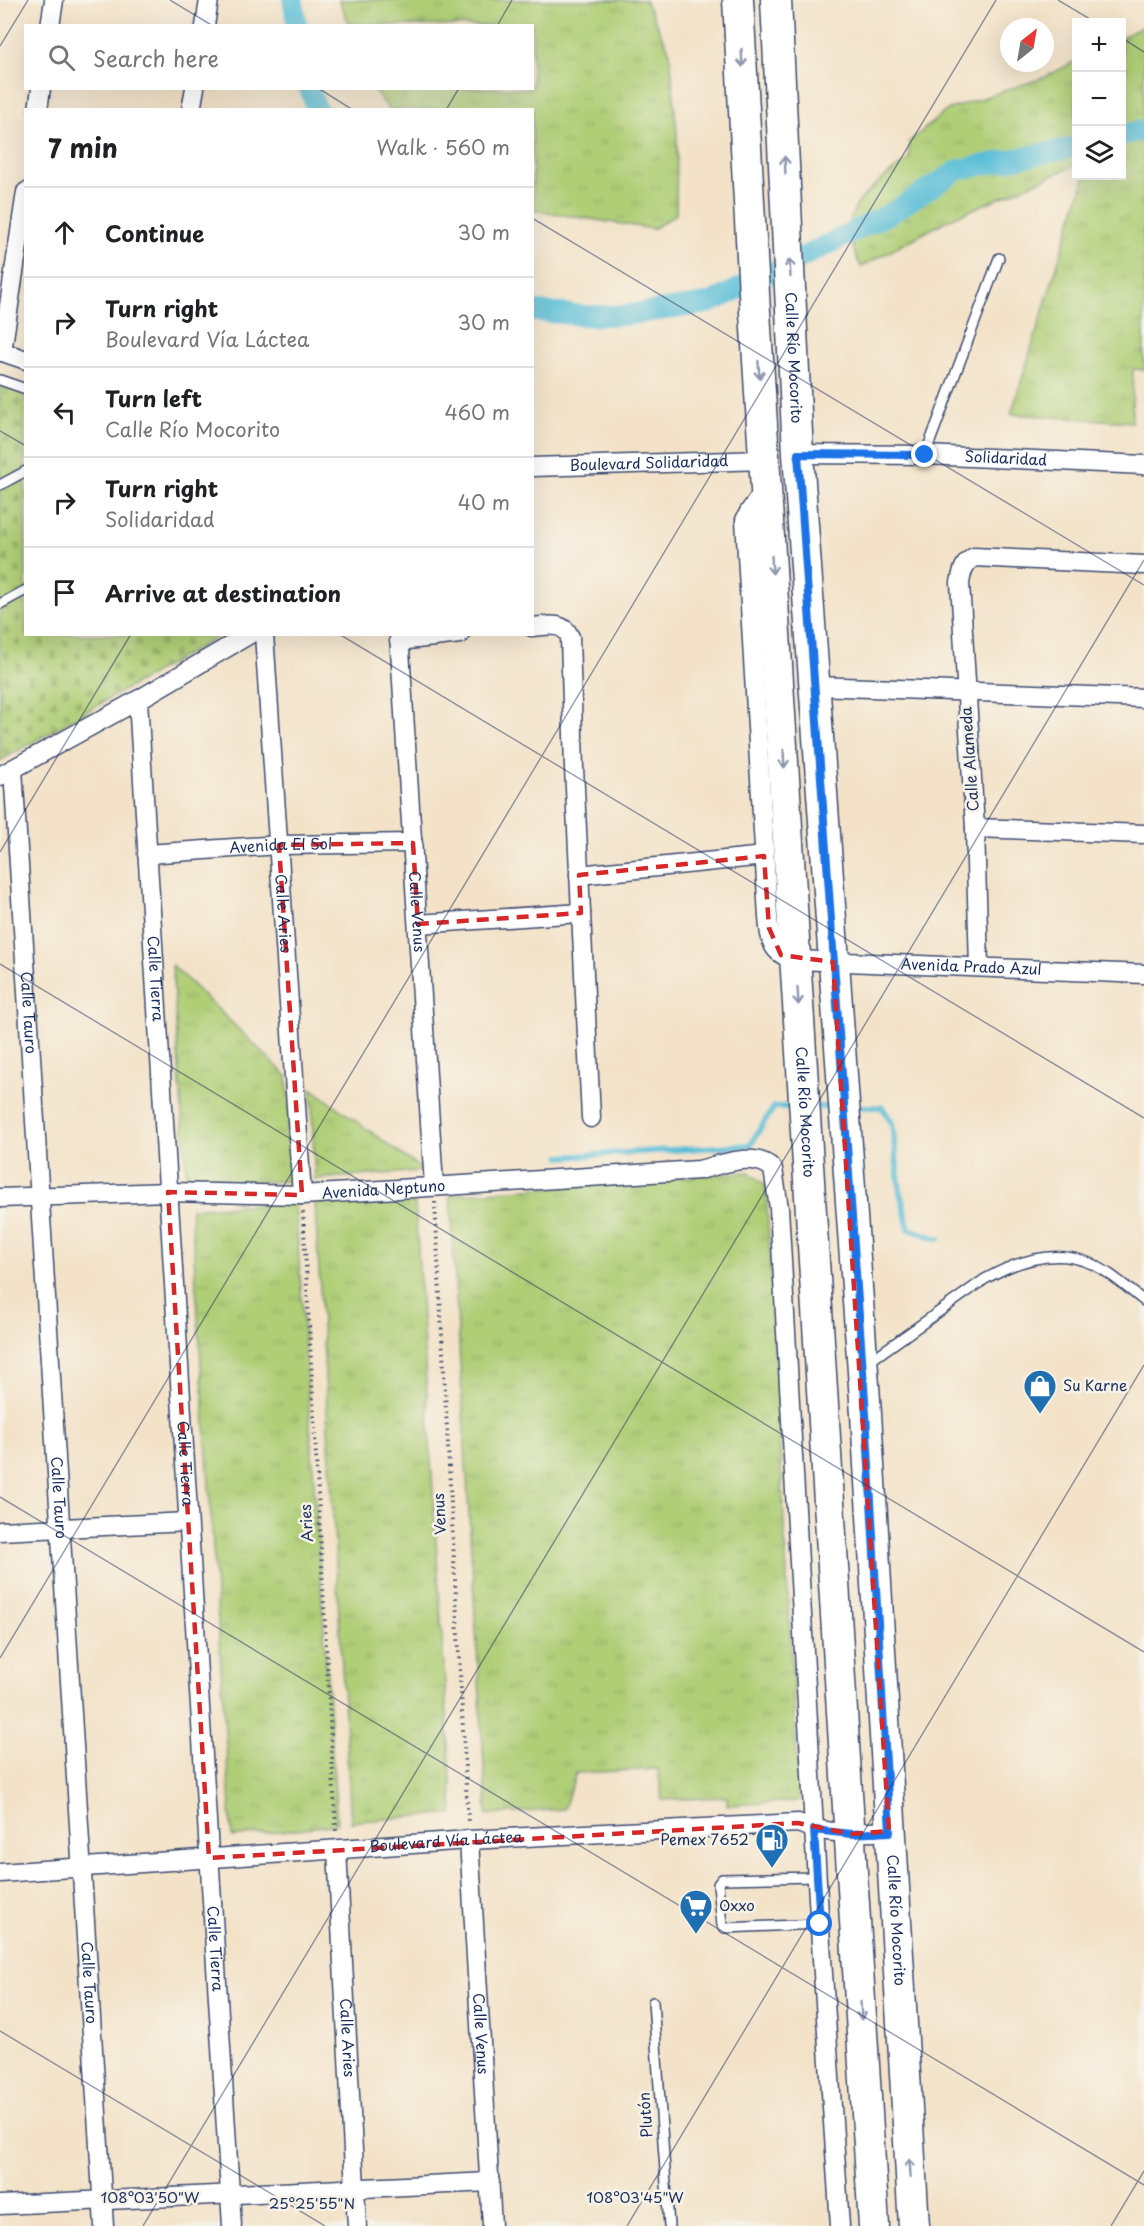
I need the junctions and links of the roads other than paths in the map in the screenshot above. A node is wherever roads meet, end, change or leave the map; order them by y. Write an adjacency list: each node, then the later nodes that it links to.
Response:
1 (54, 0): 5 (street)
2 (209, 0): 6 (street)
3 (738, 0): 22 (main road, Calle Río Mocorito, one-way to 22)
4 (776, 0): 17 (main road, Calle Río Mocorito, one-way to 4)
5 (50, 24)
6 (205, 24)
7 (41, 90): 9 (street)
8 (195, 90): 10 (street)
9 (38, 108)
10 (191, 108)
11 (24, 205): 13 (street)
12 (999, 258): 18 (lane)
13 (1, 352): 14 (street)
14 (24, 359)
15 (0, 380): 16 (lane)
16 (24, 388)
17 (798, 454): 18 (street, Solidaridad); 32 (main road, Calle Río Mocorito)
18 (925, 455): 19 (street, Solidaridad)
19 (1144, 465)
20 (534, 467): 22 (street, Boulevard Solidaridad)
21 (24, 472): 23 (lane)
22 (766, 473): 42 (street); 46 (main road, Calle Río Mocorito, one-way to 46)
23 (0, 485)
24 (1144, 565): 33 (street, Calle Alameda)
25 (24, 591): 26 (lane)
26 (0, 604)
27 (534, 627): 43 (street)
28 (247, 636): 35 (street)
29 (264, 636): 40 (street, Calle Aries)
30 (430, 636): 31 (street)
31 (399, 638): 39 (street, Calle Venus)
32 (816, 686): 33 (street); 47 (main road, Calle Río Mocorito)
33 (965, 692): 34 (street); 37 (street, Calle Alameda)
34 (1144, 698)
35 (138, 700): 36 (street); 41 (street, Calle Tierra)
36 (7, 773): 54 (street, Calle Tauro)
37 (975, 828): 38 (street); 48 (street, Calle Alameda)
38 (1144, 834)
39 (413, 843): 40 (street, Avenida El Sol); 45 (street, Calle Venus)
40 (279, 845): 41 (street, Avenida El Sol); 53 (street, Calle Aries)
41 (147, 854): 52 (street, Calle Tierra)
42 (764, 856): 43 (street); 46 (street)
43 (579, 875): 44 (street)
44 (581, 913): 45 (street); 50 (street)
45 (418, 924): 51 (street, Calle Venus)
46 (796, 960): 47 (street, Avenida Prado Azul); 63 (main road, Calle Río Mocorito, one-way to 63)
47 (833, 962): 48 (street, Avenida Prado Azul); 57 (main road, Calle Río Mocorito)
48 (979, 968): 49 (street, Avenida Prado Azul)
49 (1144, 974)
50 (591, 1118)
51 (434, 1186): 53 (street, Avenida Neptuno); 61 (street, Avenida Neptuno)
52 (168, 1192): 53 (street, Avenida Neptuno); 54 (street, Avenida Neptuno); 58 (street, Calle Tierra)
53 (302, 1195)
54 (40, 1196): 55 (street, Avenida Neptuno); 59 (street, Calle Tauro)
55 (0, 1198)
56 (1144, 1301): 57 (lane)
57 (861, 1368): 62 (main road, Calle Río Mocorito)
58 (188, 1522): 59 (street); 66 (street, Calle Tierra)
59 (60, 1528): 60 (street); 67 (street, Calle Tauro)
60 (0, 1531)
61 (814, 1830): 63 (street, Boulevard Vía Láctea); 64 (street, Boulevard Vía Láctea); 69 (street)
62 (890, 1832): 63 (street, Boulevard Vía Láctea); 84 (main road, Calle Río Mocorito, one-way to 62)
63 (851, 1834): 83 (main road, Calle Río Mocorito, one-way to 83)
64 (469, 1840): 65 (street, Boulevard Vía Láctea); 72 (street, Calle Venus)
65 (337, 1850): 66 (street, Boulevard Vía Láctea); 73 (street, Calle Aries)
66 (209, 1858): 67 (street, Boulevard Vía Láctea); 74 (street, Calle Tierra)
67 (81, 1867): 68 (street, Boulevard Vía Láctea); 75 (street, Calle Tauro)
68 (0, 1873)
69 (817, 1877): 70 (street); 70 (lane)
70 (820, 1924): 82 (street)
71 (653, 2002): 81 (lane, Plutón)
72 (489, 2182): 73 (street); 80 (street, Calle Venus)
73 (355, 2188): 74 (street); 79 (street, Calle Aries)
74 (230, 2194): 75 (street); 78 (street, Calle Tierra)
75 (102, 2200): 76 (street); 77 (street, Calle Tauro)
76 (0, 2205)
77 (104, 2226)
78 (232, 2226)
79 (357, 2226)
80 (492, 2226)
81 (669, 2226)
82 (840, 2226)
83 (874, 2226)
84 (914, 2226)

